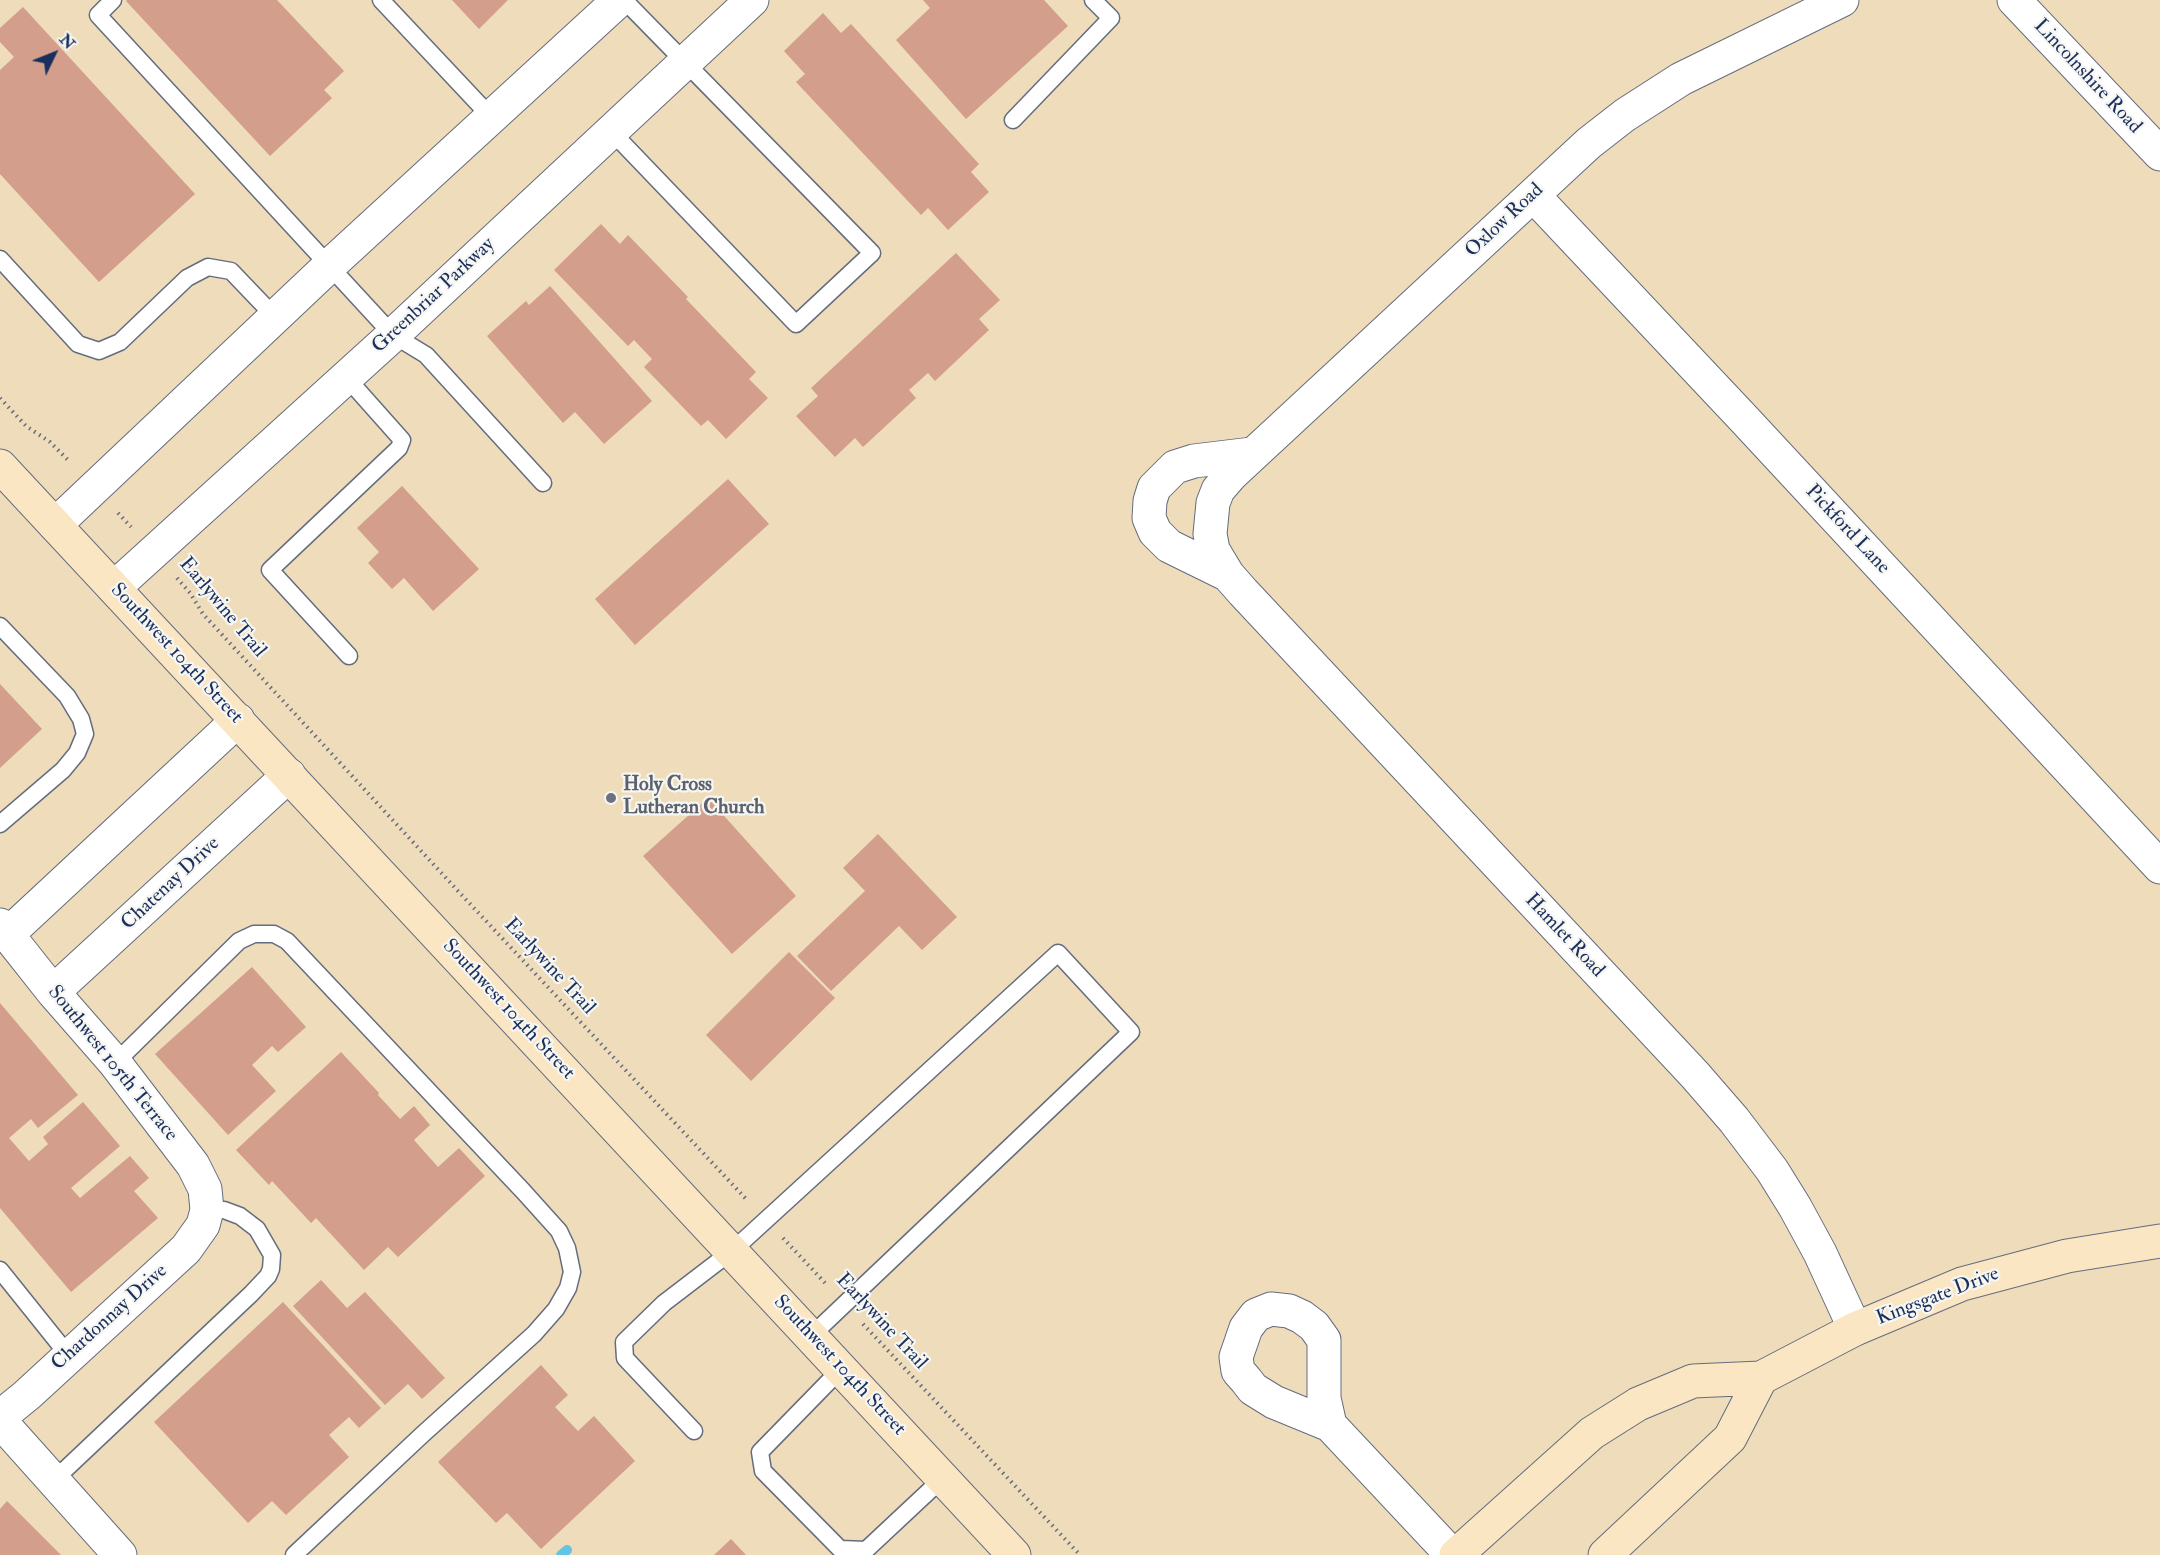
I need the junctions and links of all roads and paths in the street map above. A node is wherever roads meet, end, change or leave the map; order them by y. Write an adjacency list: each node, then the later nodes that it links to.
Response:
1 (113, 0): 16 (lane)
2 (381, 0): 10 (lane)
3 (619, 0): 10 (street)
4 (624, 0): 9 (lane)
5 (752, 0): 9 (street, Greenbriar Parkway)
6 (1094, 0): 11 (lane)
7 (1842, 0): 14 (street, Oxlow Road)
8 (2014, 0): 13 (street, Lincolnshire Road)
9 (686, 61): 12 (street, Greenbriar Parkway); 12 (lane)
10 (491, 117): 16 (street)
11 (1013, 120)
12 (611, 131): 18 (street, Greenbriar Parkway)
13 (2160, 154)
14 (1533, 195): 21 (street, Oxlow Road); 35 (street, Pickford Lane)
15 (0, 259): 17 (lane)
16 (328, 267): 17 (street); 18 (lane)
17 (275, 317): 24 (street)
18 (393, 335): 19 (street, Greenbriar Parkway); 23 (lane)
19 (346, 377): 27 (street, Greenbriar Parkway); 31 (lane)
20 (0, 398): 24 (path, Earlywine Trail)
21 (1252, 454): 25 (street, Oxlow Road); 28 (street, Hamlet Road)
22 (0, 466): 26 (main road, Southwest 104th Street)
23 (543, 483)
24 (94, 487): 26 (street); 27 (path, Earlywine Trail)
25 (1213, 503): 28 (street, Hamlet Road)
26 (55, 525): 29 (main road, Southwest 104th Street)
27 (154, 552): 29 (street, Greenbriar Parkway); 40 (path, Earlywine Trail)
28 (1228, 575): 45 (street, Hamlet Road)
29 (114, 588): 32 (main road, Southwest 104th Street)
30 (0, 626): 34 (lane)
31 (349, 656)
32 (238, 720): 33 (main road, Southwest 104th Street); 36 (street)
33 (289, 775): 37 (street, Chatenay Drive); 42 (main road, Southwest 104th Street)
34 (0, 824)
35 (2160, 867)
36 (4, 930): 37 (street, Southwest 105th Terrace)
37 (53, 992): 38 (street, Southwest 105th Terrace)
38 (115, 1063): 39 (street, Southwest 105th Terrace); 56 (lane)
39 (207, 1210): 47 (street, Chardonnay Drive); 54 (lane)
40 (765, 1220): 42 (lane); 44 (path, Earlywine Trail); 44 (lane)
41 (2160, 1241): 45 (main road, Kingsgate Drive)
42 (732, 1251): 46 (main road, Southwest 104th Street); 52 (lane)
43 (0, 1270): 47 (lane)
44 (844, 1304): 46 (lane); 58 (path, Earlywine Trail)
45 (1855, 1329): 49 (main road, Kingsgate Drive)
46 (811, 1336): 48 (main road, Southwest 104th Street)
47 (69, 1356): 50 (street, Chardonnay Drive)
48 (841, 1369): 53 (main road, Southwest 104th Street); 53 (lane)
49 (1761, 1378): 59 (main road, Kingsgate Drive); 60 (main road)
50 (0, 1419): 54 (street)
51 (1330, 1425): 59 (street)
52 (694, 1431)
53 (943, 1478): 57 (main road, Southwest 104th Street)
54 (53, 1481): 55 (street)
55 (120, 1555)
56 (294, 1555)
57 (1014, 1555)
58 (1080, 1555)
59 (1454, 1555)
60 (1605, 1555)

